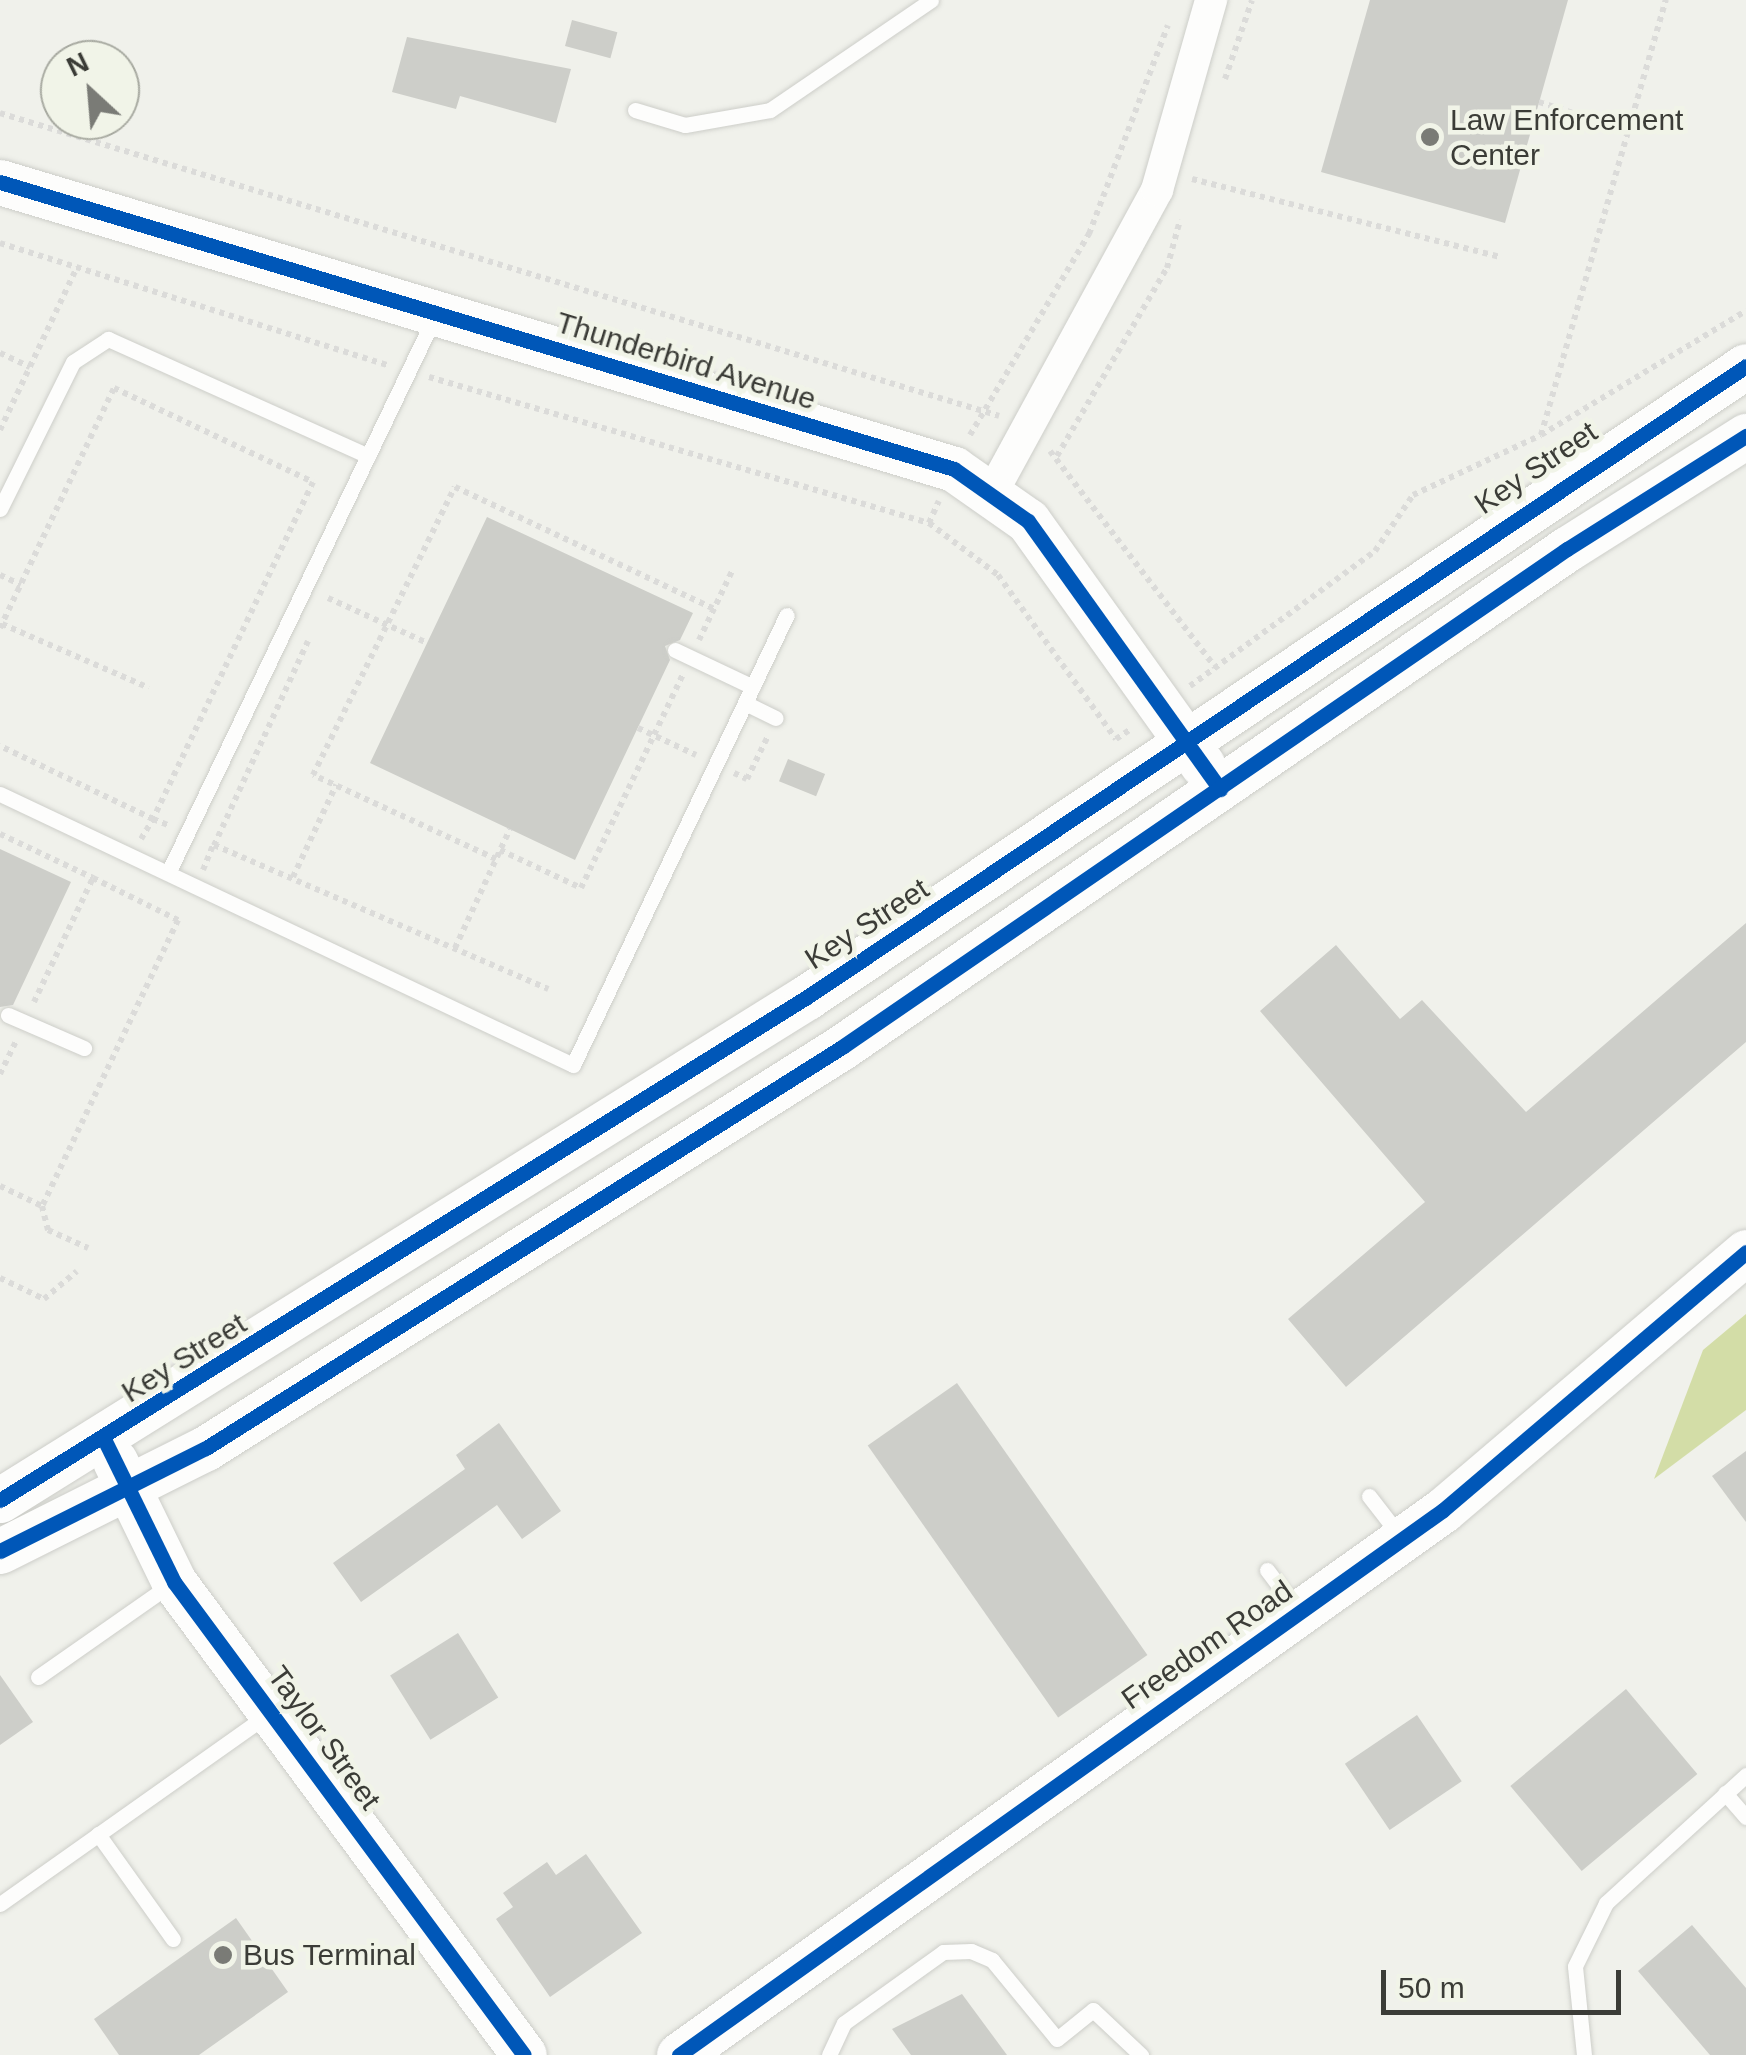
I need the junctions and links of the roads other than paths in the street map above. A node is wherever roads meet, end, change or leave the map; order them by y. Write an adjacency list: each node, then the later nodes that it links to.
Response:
1 (931, 0): 3 (lane)
2 (1212, 0): 9 (street)
3 (635, 110)
4 (0, 182): 5 (main road, Thunderbird Avenue)
5 (435, 314): 8 (lane); 9 (main road, Thunderbird Avenue)
6 (1746, 366): 16 (main road, Key Street)
7 (1746, 436): 17 (main road)
8 (368, 456): 10 (lane); 19 (lane)
9 (994, 489): 16 (main road, Thunderbird Avenue)
10 (0, 509)
11 (787, 615): 13 (lane)
12 (683, 654): 13 (lane)
13 (753, 687): 14 (lane)
14 (745, 703): 15 (lane); 19 (lane)
15 (776, 718)
16 (1174, 723): 17 (main road, Thunderbird Avenue); 23 (main road, Key Street)
17 (1220, 789): 24 (main road)
18 (0, 794): 19 (lane)
19 (168, 873)
20 (8, 1015): 21 (lane)
21 (84, 1048)
22 (1746, 1252): 27 (main road, Freedom Road)
23 (104, 1439): 24 (main road, Taylor Street); 26 (main road, Key Street)
24 (127, 1485): 28 (main road); 30 (main road, Taylor Street)
25 (1369, 1496): 27 (lane)
26 (0, 1500)
27 (1402, 1539): 31 (main road, Freedom Road)
28 (0, 1551)
29 (1267, 1570): 31 (lane)
30 (174, 1582): 32 (lane); 33 (main road, Taylor Street)
31 (1300, 1614): 41 (main road, Freedom Road)
32 (38, 1677)
33 (270, 1712): 37 (lane); 40 (main road, Taylor Street)
34 (1746, 1775): 35 (lane)
35 (1725, 1793): 36 (lane); 44 (lane)
36 (1746, 1817)
37 (98, 1834): 38 (lane); 39 (lane)
38 (0, 1904)
39 (173, 1939)
40 (524, 2055)
41 (679, 2055)
42 (829, 2055): 43 (lane)
43 (1141, 2055)
44 (1584, 2055)

